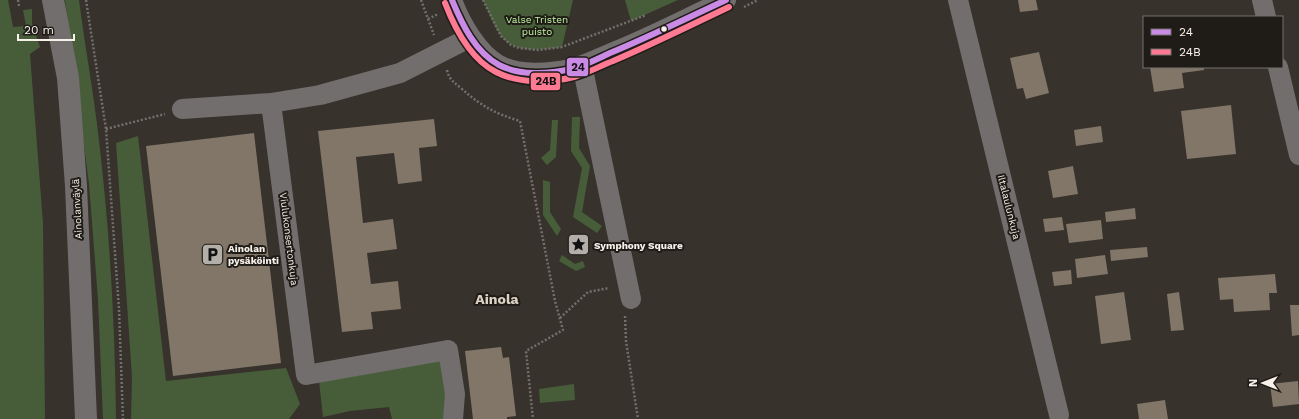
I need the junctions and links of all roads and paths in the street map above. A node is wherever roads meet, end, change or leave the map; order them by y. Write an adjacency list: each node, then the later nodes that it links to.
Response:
1 (18, 0): 10 (path)
2 (52, 0): 25 (main road, Ainolanväylä)
3 (86, 0): 19 (path)
4 (421, 0): 14 (path)
5 (452, 0): 13 (street)
6 (483, 0): 11 (path)
7 (726, 0): 15 (street)
8 (958, 0): 24 (street, Iltalaulunkuja)
9 (1262, 0): 12 (street)
10 (19, 6)
11 (650, 13)
12 (1266, 16)
13 (471, 37): 14 (street); 15 (street)
14 (444, 61): 17 (street); 23 (path)
15 (582, 64): 22 (street)
16 (1278, 68): 20 (street)
17 (271, 103): 18 (street); 27 (street, Viulukonsertonkuja)
18 (182, 109): 19 (path)
19 (106, 129): 26 (path)
20 (1299, 155)
21 (614, 287): 23 (path)
22 (631, 299)
23 (560, 318): 28 (path)
24 (1059, 414)
25 (86, 419)
26 (122, 419)
27 (453, 419)
28 (533, 419)

